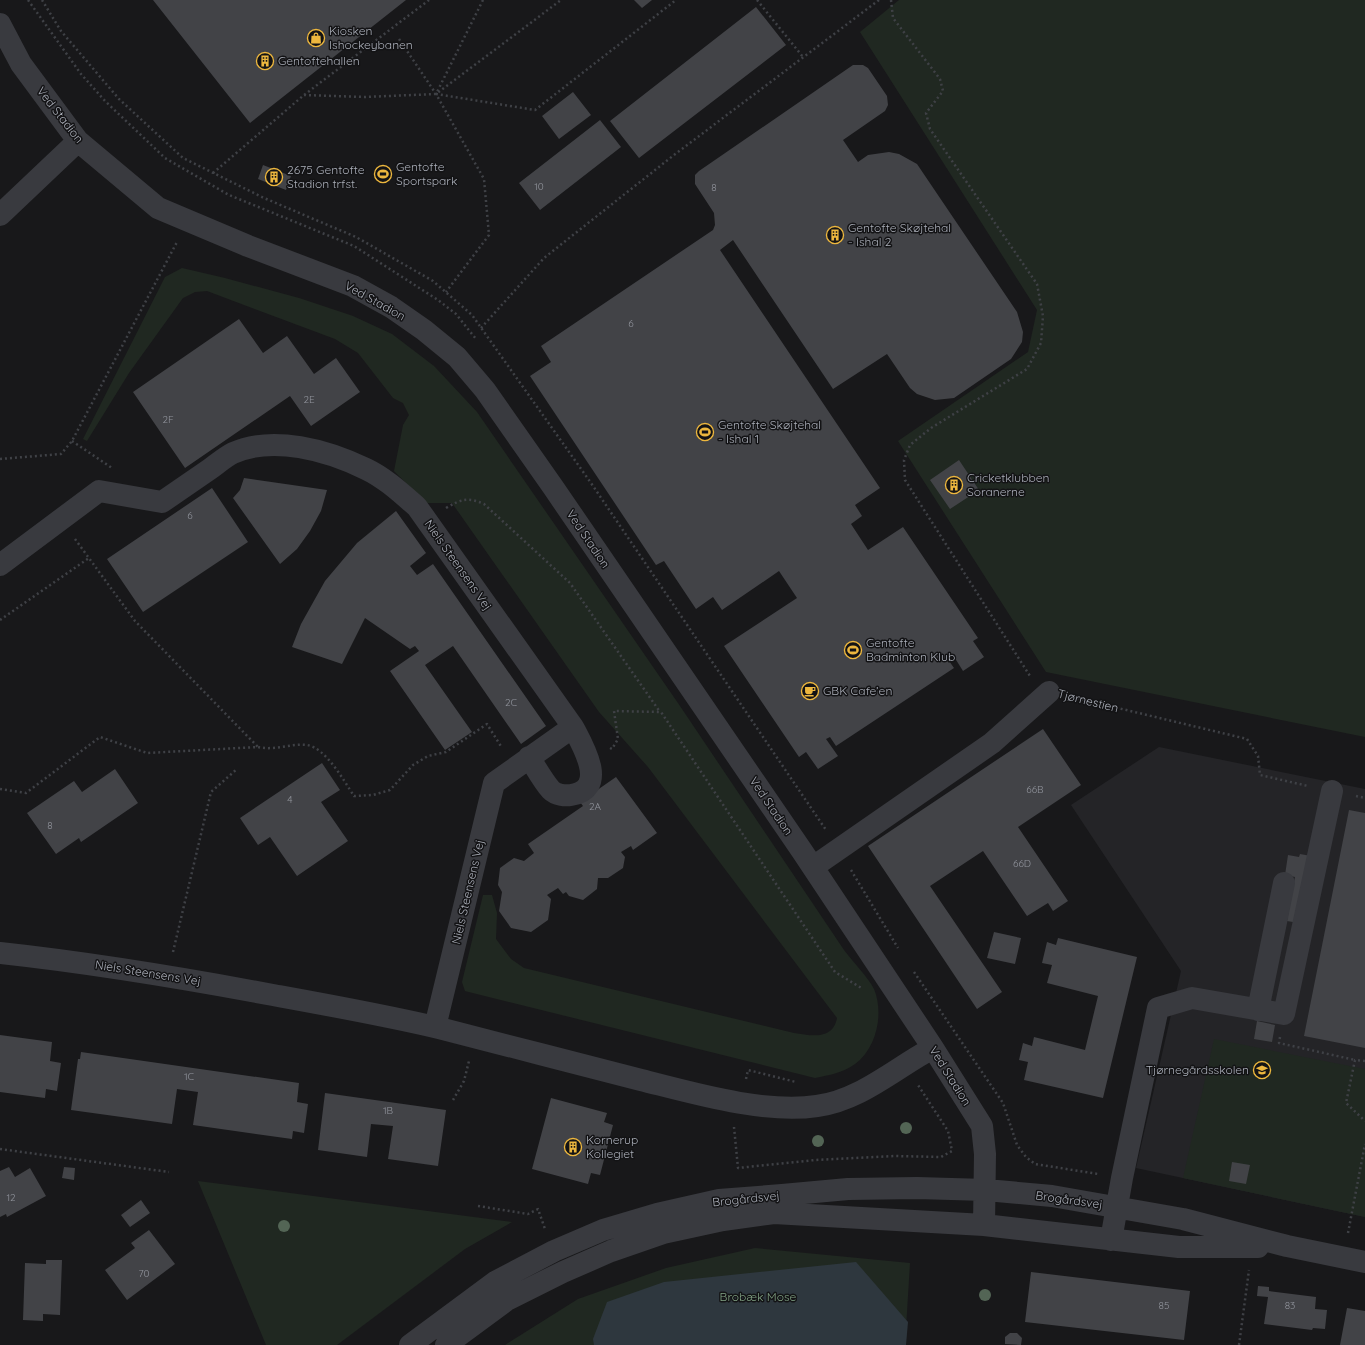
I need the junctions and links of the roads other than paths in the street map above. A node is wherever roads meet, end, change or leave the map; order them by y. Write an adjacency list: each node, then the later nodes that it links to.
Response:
1 (0, 24): 2 (street, Ved Stadion)
2 (78, 141): 3 (street); 9 (street, Ved Stadion)
3 (0, 215)
4 (0, 565): 6 (street, Niels Steensens Vej)
5 (1049, 692): 9 (street, Tjørnestien)
6 (573, 727): 7 (street, Niels Steensens Vej); 7 (street)
7 (529, 757): 13 (street, Niels Steensens Vej)
8 (1332, 791): 12 (street)
9 (813, 867): 14 (street, Ved Stadion)
10 (1284, 883): 12 (street)
11 (0, 952): 13 (street, Niels Steensens Vej)
12 (1258, 1010): 16 (street, Brogårdsvej)
13 (435, 1027): 14 (street, Niels Steensens Vej)
14 (933, 1048): 15 (street, Ved Stadion)
15 (986, 1190): 16 (street, Brogårdsvej); 17 (street, Ved Stadion); 21 (street, Brogårdsvej)
16 (1117, 1207): 18 (street, Brogårdsvej); 19 (street, Brogårdsvej)
17 (984, 1225): 18 (street, Brogårdsvej); 22 (street, Brogårdsvej)
18 (1111, 1240): 19 (street, Brogårdsvej)
19 (1287, 1246): 20 (street, Brogårdsvej)
20 (1365, 1262)
21 (410, 1345)
22 (446, 1345)

